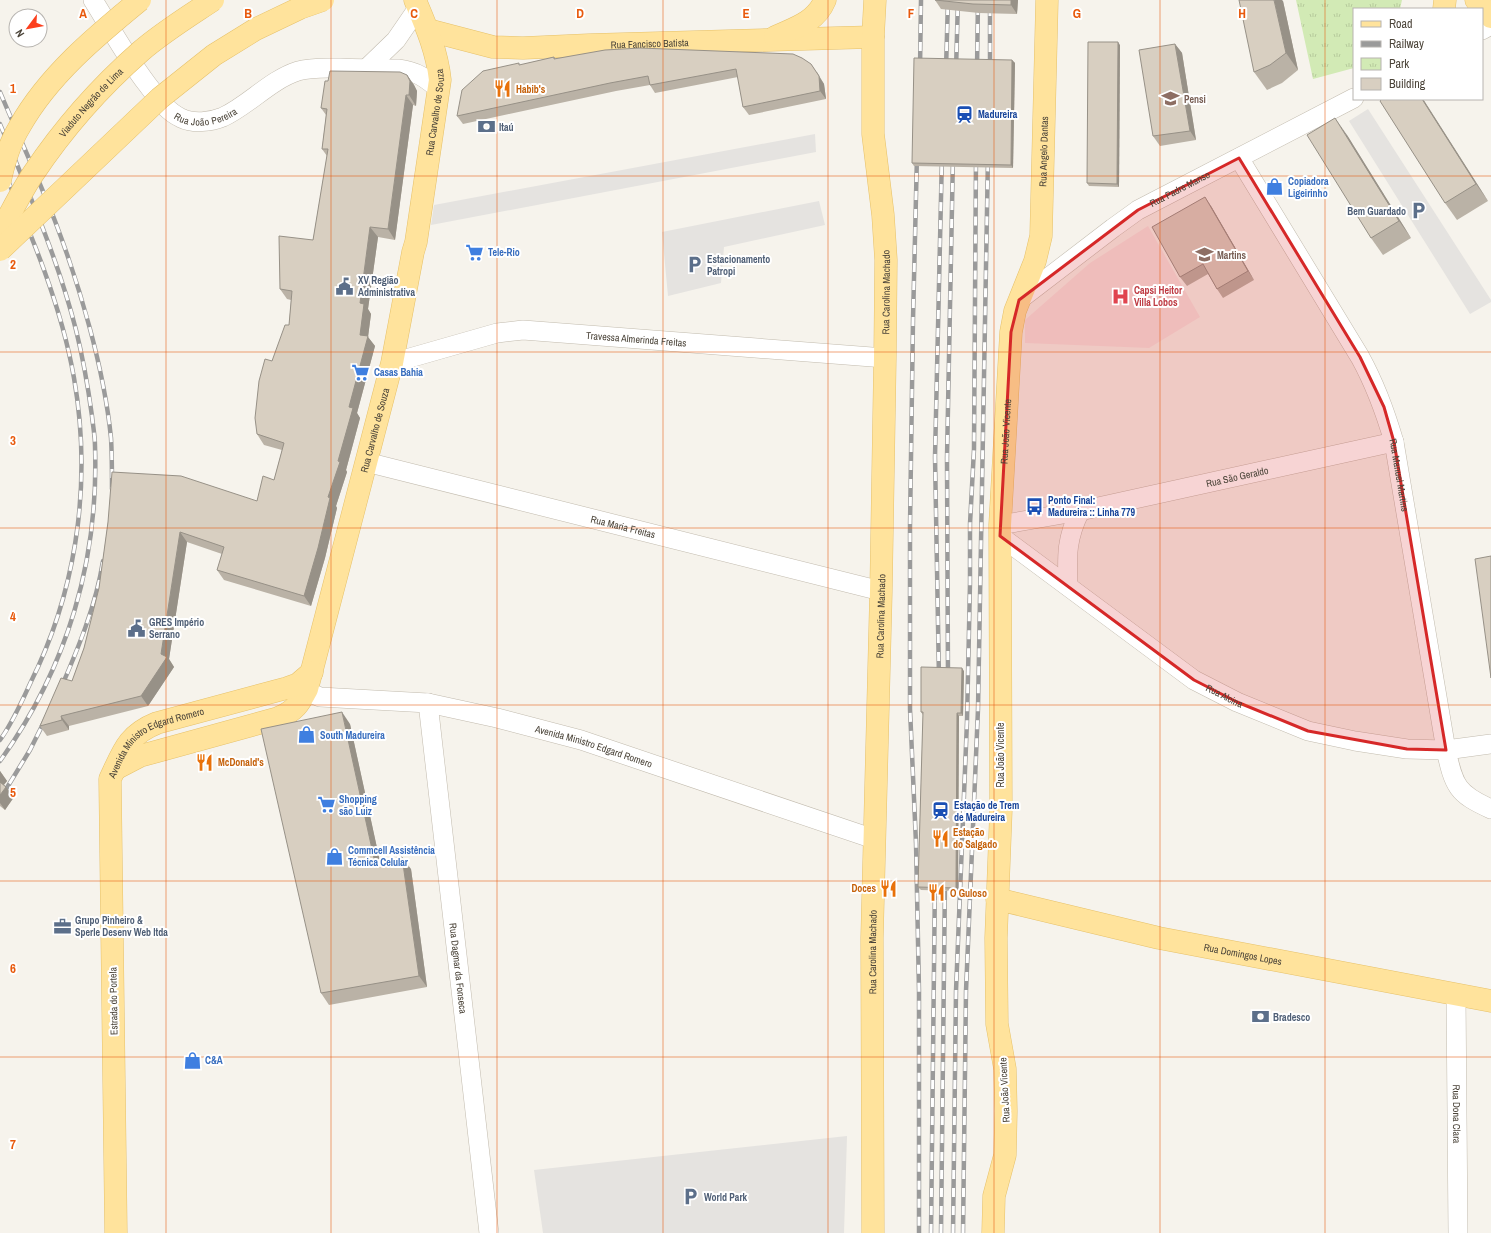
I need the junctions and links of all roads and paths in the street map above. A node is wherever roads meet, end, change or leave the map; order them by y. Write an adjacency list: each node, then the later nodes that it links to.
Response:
1 (93, 0): 14 (street, Rua João Pereira)
2 (140, 0): 18 (main road, bridge)
3 (213, 0): 19 (main road, Viaduto Negrão de Lima, bridge)
4 (324, 0): 20 (main road, bridge)
5 (825, 0): 13 (main road)
6 (875, 0): 12 (main road, Rua Carolina Machado)
7 (1047, 0): 21 (main road, Rua Angelo Dantas)
8 (1476, 0): 10 (main road)
9 (417, 4): 11 (main road, Rua Carvalho de Souza); 14 (street)
10 (1491, 17)
11 (428, 30): 13 (main road, Rua Fancisco Batista); 15 (main road, Rua Carvalho de Souza)
12 (873, 37): 13 (main road, Rua Fancisco Batista); 22 (main road, Rua Carolina Machado)
13 (770, 40)
14 (366, 69): 15 (street, Rua João Pereira)
15 (440, 89): 23 (main road, Rua Carvalho de Souza)
16 (1353, 99): 17 (street, Rua Padre Manso)
17 (1239, 158): 21 (street, Rua Padre Manso); 24 (street, Rua Manuel Martins)
18 (0, 181)
19 (0, 232)
20 (0, 250)
21 (1019, 300): 27 (main road, Rua João Vicente)
22 (885, 358): 23 (street, Travessa Almerinda Freitas); 29 (main road, Rua Carolina Machado)
23 (392, 362): 25 (main road, Rua Carvalho de Souza)
24 (1394, 442): 26 (street, Rua São Geraldo); 33 (street, Rua Manuel Martins)
25 (366, 462): 29 (street, Rua Maria Freitas); 30 (main road, Rua Carvalho de Souza)
26 (1080, 511): 27 (street, Rua São Geraldo); 28 (street)
27 (1000, 531): 28 (street, Rua Alcina); 37 (main road, Rua João Vicente)
28 (1068, 586): 33 (street, Rua Alcina)
29 (881, 591): 36 (main road, Rua Carolina Machado)
30 (309, 680): 31 (street, Avenida Ministro Edgard Romero); 34 (main road, Avenida Ministro Edgard Romero)
31 (428, 703): 36 (street, Avenida Ministro Edgard Romero); 41 (street, Rua Dagmar da Fonseca)
32 (1491, 744): 33 (street, Rua Alcina)
33 (1446, 750): 35 (street, Rua Manuel Martins)
34 (115, 769): 40 (main road, Estrada do Portela)
35 (1491, 809)
36 (874, 839): 42 (main road, Rua Carolina Machado)
37 (997, 899): 38 (main road, Rua Domingos Lopes); 43 (main road, Rua João Vicente)
38 (1456, 995): 39 (main road, Rua Domingos Lopes); 44 (street, Rua Dona Clara)
39 (1491, 1001)
40 (116, 1233)
41 (489, 1233)
42 (873, 1233)
43 (993, 1233)
44 (1458, 1233)

